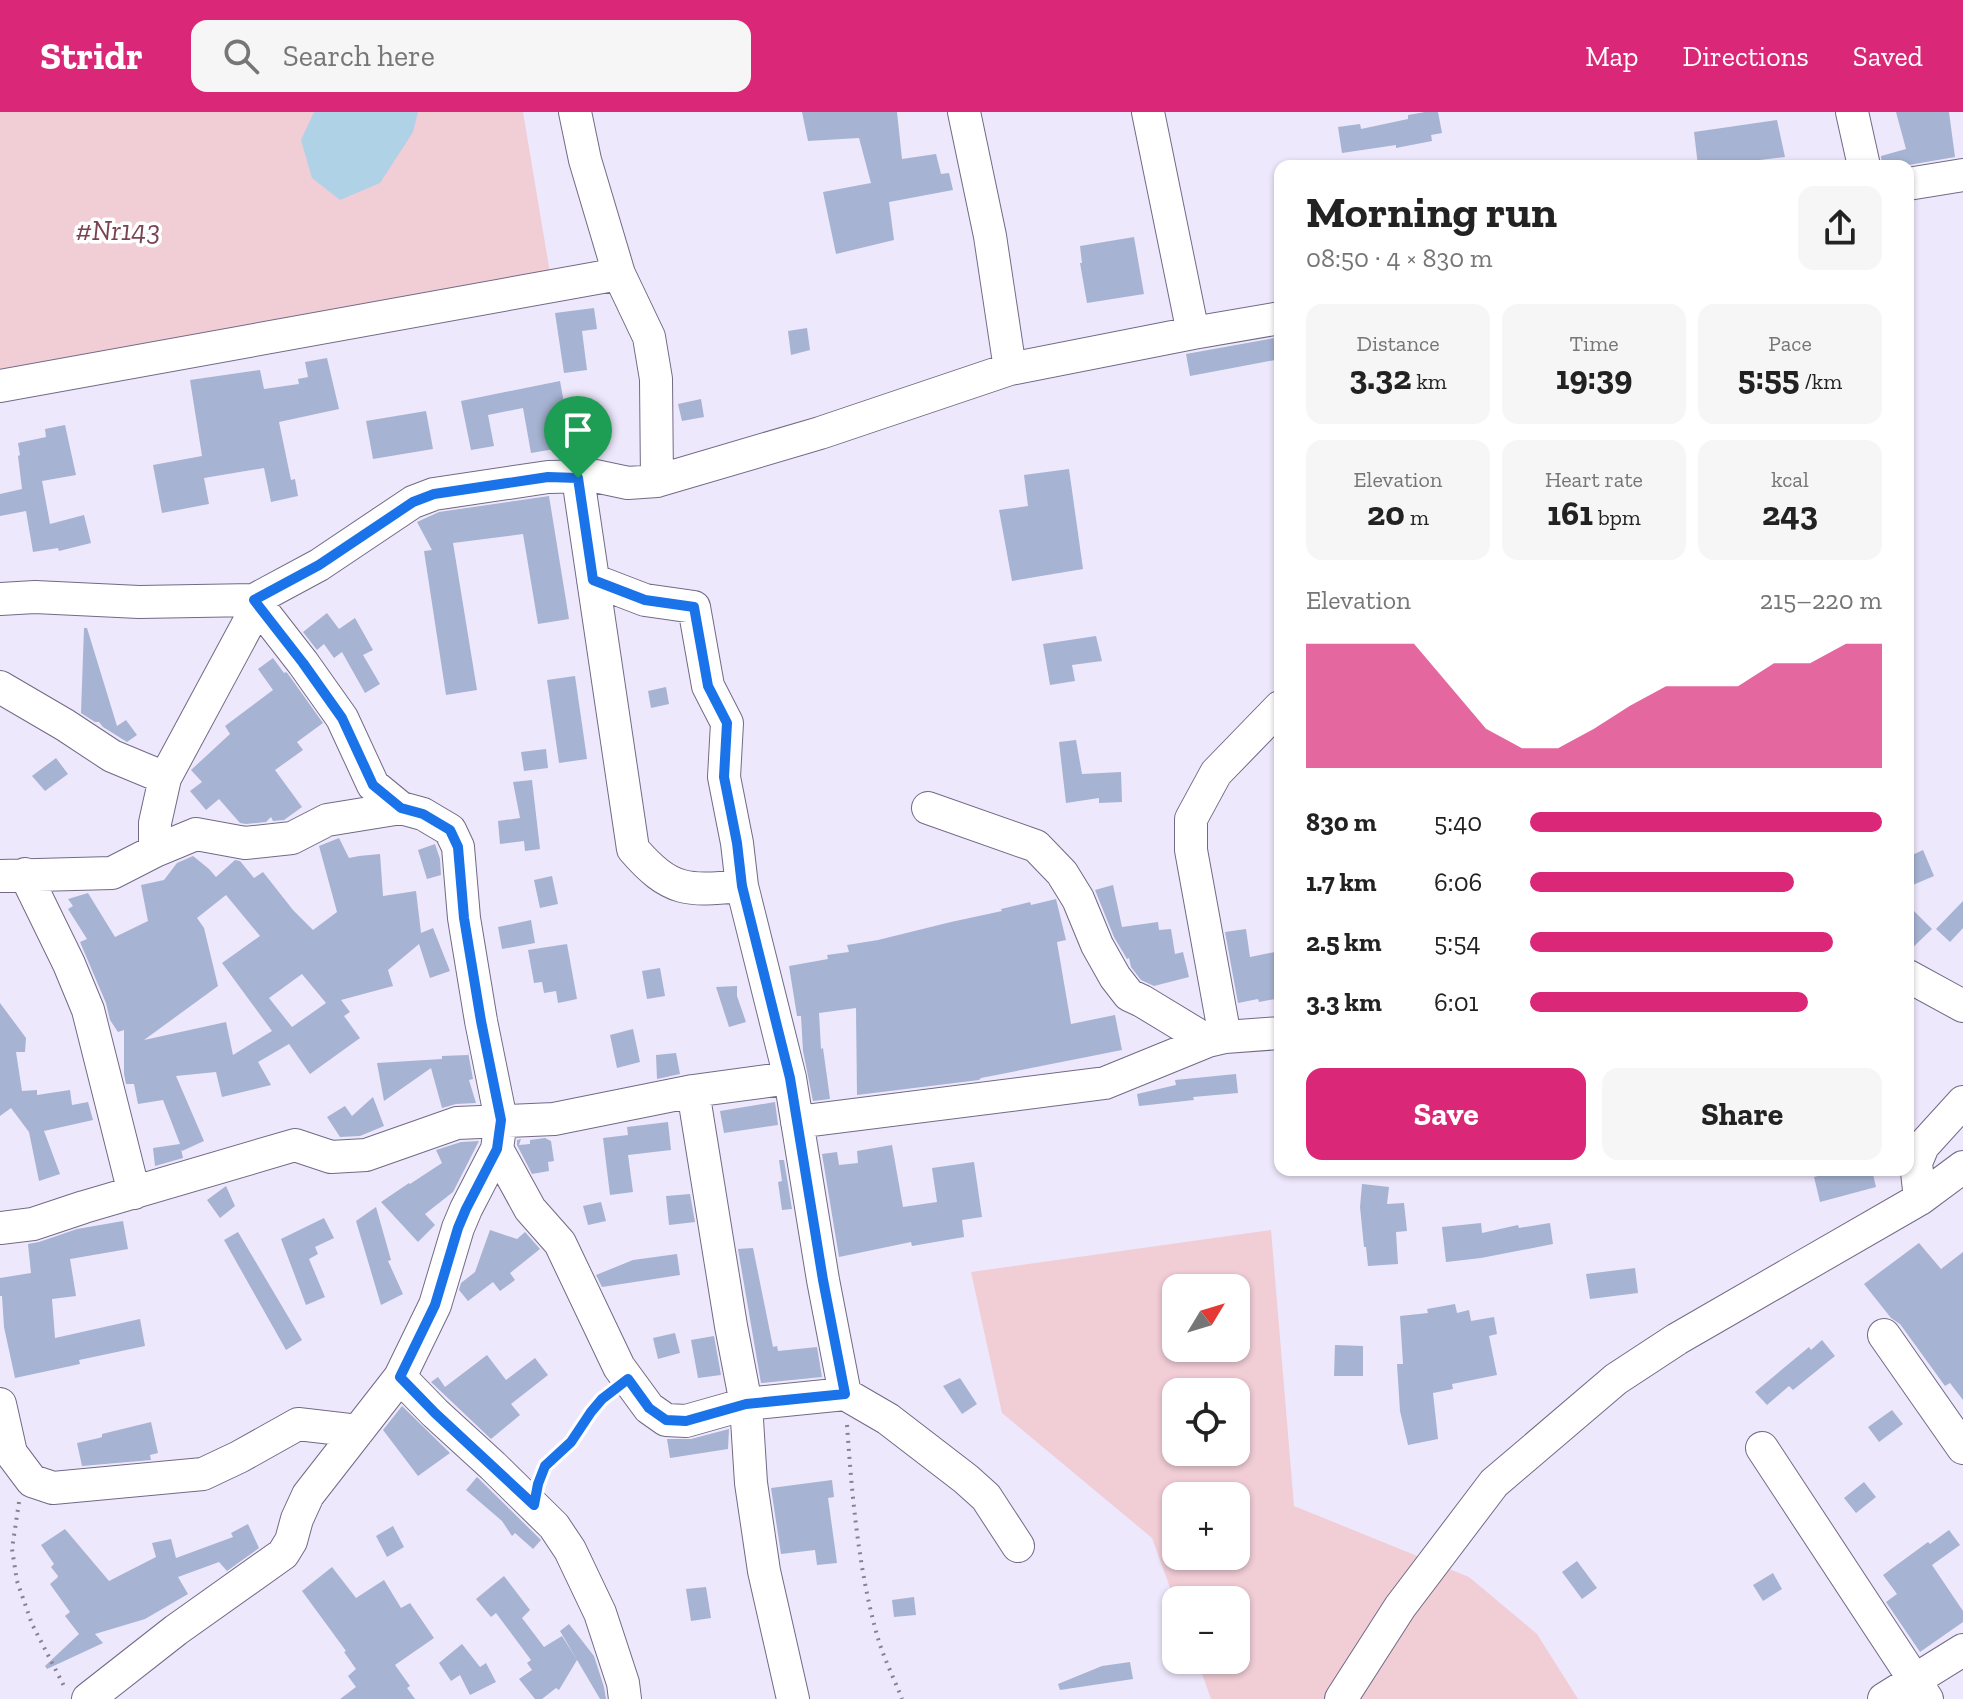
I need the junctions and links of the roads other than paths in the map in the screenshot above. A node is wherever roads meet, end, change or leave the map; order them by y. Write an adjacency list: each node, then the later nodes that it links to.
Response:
1 (575, 112): 8 (street)
2 (964, 112): 11 (street)
3 (1148, 112): 10 (street)
4 (1852, 112): 5 (street)
5 (1863, 160)
6 (1963, 175): 7 (street)
7 (1914, 183)
8 (619, 274): 12 (street); 14 (street)
9 (1274, 319): 10 (street)
10 (1193, 333): 11 (street)
11 (1010, 369): 14 (street)
12 (0, 386)
13 (578, 478): 14 (street); 15 (street); 17 (street)
14 (657, 481)
15 (593, 580): 25 (street); 25 (street)
16 (0, 599): 17 (street)
17 (256, 604): 20 (street); 21 (street)
18 (0, 687): 20 (street)
19 (1274, 713): 29 (street)
20 (165, 778): 23 (street)
21 (401, 808): 23 (street); 34 (street)
22 (928, 808): 29 (street)
23 (155, 851): 24 (street)
24 (12, 875): 36 (street)
25 (742, 886): 30 (street)
26 (1914, 979): 27 (street)
27 (1963, 1006)
28 (1274, 1034): 29 (street)
29 (1216, 1039): 33 (street)
30 (790, 1078): 31 (street); 33 (street)
31 (693, 1091): 34 (street); 43 (street)
32 (1963, 1102): 37 (street)
33 (797, 1122): 41 (street)
34 (499, 1134): 36 (street); 40 (street); 43 (street)
35 (1963, 1167): 37 (street)
36 (134, 1193): 38 (street)
37 (1920, 1199): 53 (street)
38 (0, 1228)
39 (1884, 1335): 46 (street)
40 (400, 1377): 44 (street); 51 (street)
41 (845, 1394): 43 (street); 47 (street)
42 (0, 1404): 44 (street)
43 (746, 1404): 52 (street)
44 (358, 1431): 50 (street)
45 (1762, 1448): 49 (street)
46 (1963, 1448)
47 (1018, 1546)
48 (1963, 1650): 49 (street)
49 (1920, 1689): 54 (street)
50 (76, 1694)
51 (625, 1699)
52 (793, 1699)
53 (1341, 1699)
54 (1884, 1699)

